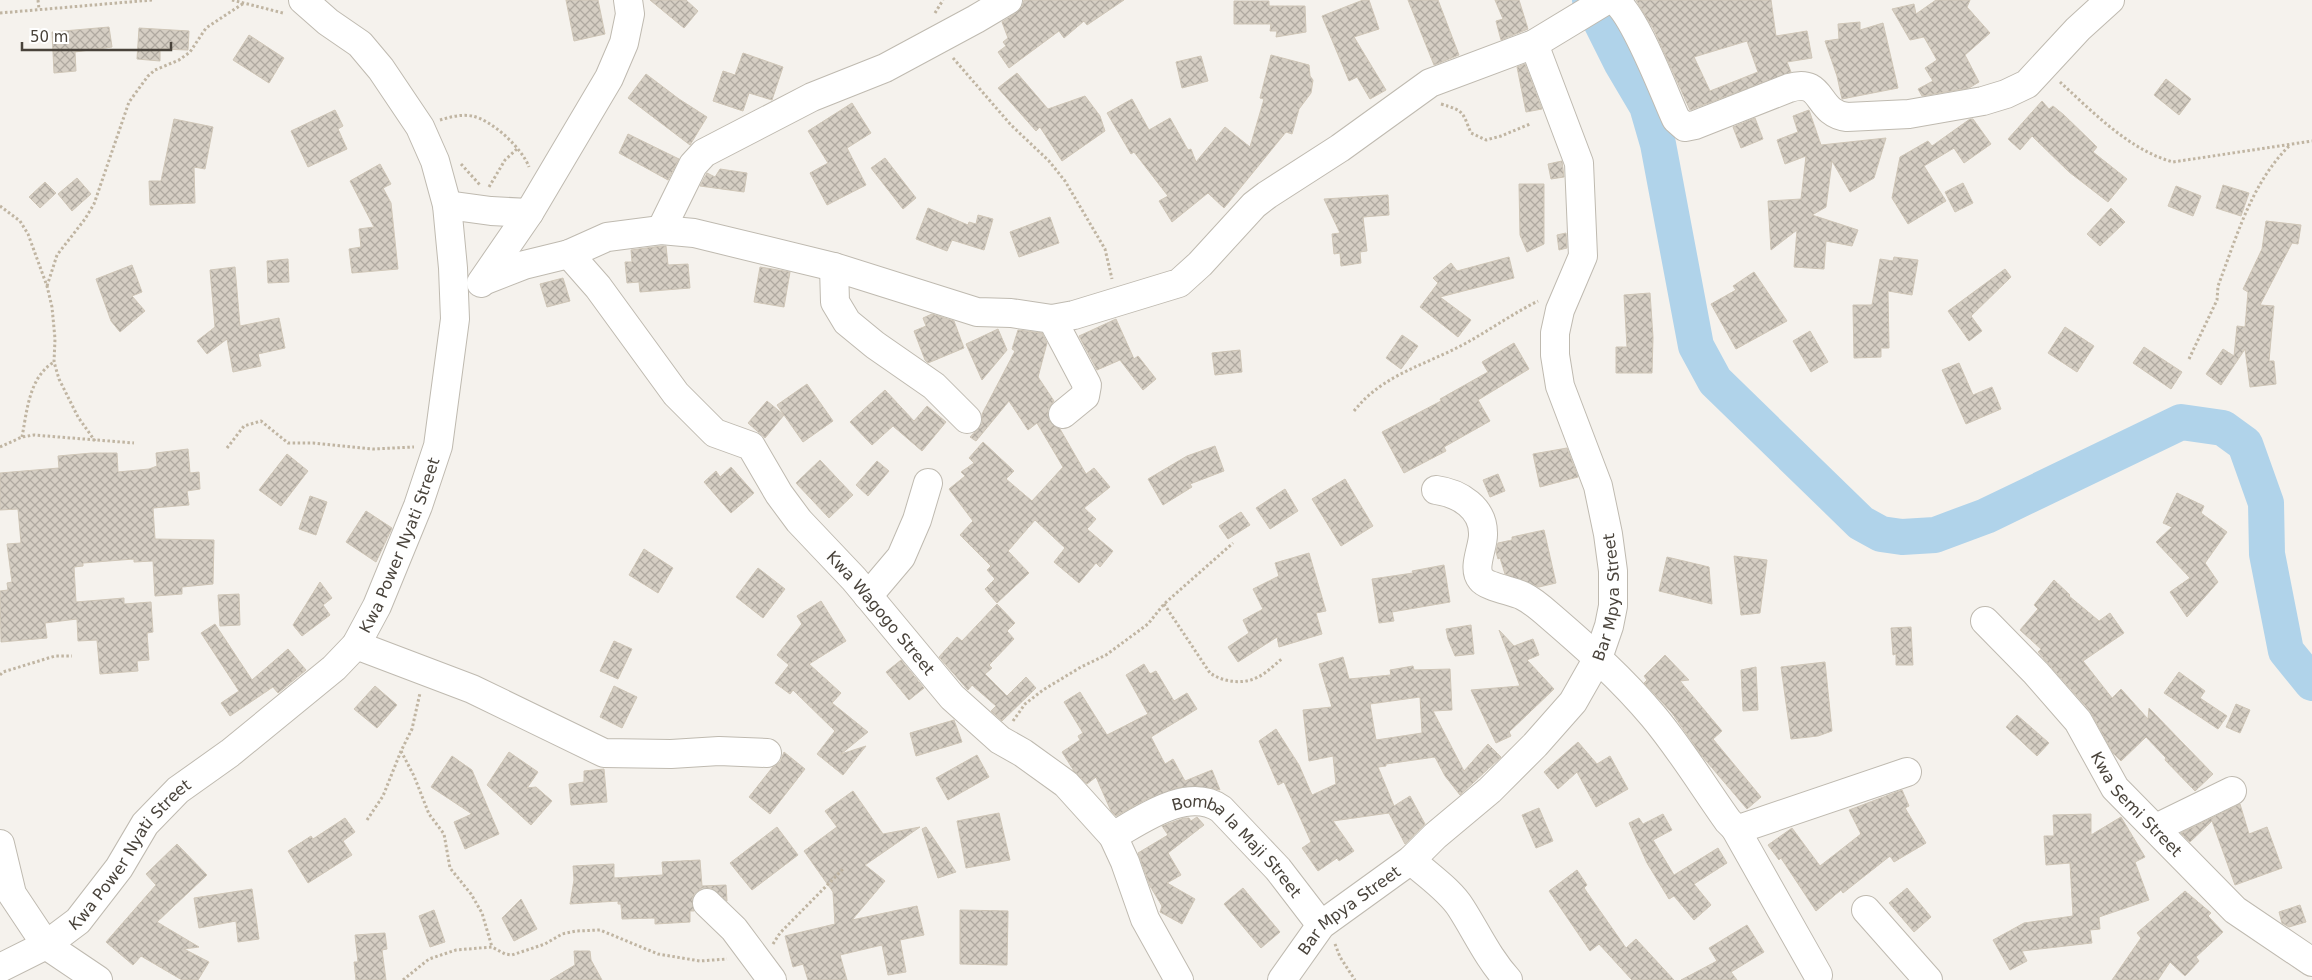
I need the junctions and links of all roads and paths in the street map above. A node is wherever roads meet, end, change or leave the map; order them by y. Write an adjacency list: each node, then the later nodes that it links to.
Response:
1 (38, 0): 12 (path)
2 (77, 0): 10 (path)
3 (152, 0): 10 (path)
4 (232, 0): 9 (path)
5 (628, 0): 26 (street)
6 (1008, 0): 14 (street)
7 (2110, 0): 16 (street)
8 (1605, 1): 15 (street); 16 (street)
9 (244, 3): 11 (path); 31 (path)
10 (74, 6): 12 (path)
11 (294, 7): 19 (street, Kwa Power Nyati Street)
12 (39, 9): 13 (path)
13 (0, 13)
14 (939, 39): 27 (street); 33 (path)
15 (1534, 44): 17 (street); 32 (street, Bar Mpya Street)
16 (2043, 67): 21 (path)
17 (1406, 101): 18 (path); 33 (street)
18 (1530, 124)
19 (420, 126): 22 (path); 24 (street, Kwa Power Nyati Street)
20 (2312, 141): 21 (path)
21 (2289, 146): 36 (path)
22 (518, 148): 23 (path); 26 (path)
23 (456, 157)
24 (447, 205): 26 (street); 34 (street, Kwa Power Nyati Street)
25 (0, 206): 31 (path)
26 (532, 209): 30 (street)
27 (661, 230): 28 (street); 29 (street)
28 (569, 254): 30 (street); 50 (street, Kwa Wagogo Street)
29 (834, 266): 35 (street); 40 (street)
30 (483, 281): 34 (street)
31 (47, 286): 37 (path)
32 (1568, 287): 38 (path); 56 (street, Bar Mpya Street)
33 (1117, 303): 35 (street)
34 (455, 319): 44 (street, Kwa Power Nyati Street)
35 (1052, 320): 39 (street)
36 (2189, 359)
37 (54, 362): 41 (path); 42 (path)
38 (1354, 412)
39 (1063, 414)
40 (967, 419)
41 (22, 437): 42 (path); 45 (path)
42 (95, 441): 43 (path)
43 (134, 443)
44 (438, 446): 46 (path); 53 (street, Kwa Power Nyati Street)
45 (0, 447)
46 (227, 448)
47 (928, 483): 50 (street)
48 (1436, 490): 56 (street)
49 (1233, 543): 51 (path)
50 (868, 596): 59 (street, Kwa Wagogo Street)
51 (1164, 604): 55 (path); 59 (path)
52 (1985, 621): 66 (street, Kwa Semi Street)
53 (356, 645): 57 (street); 74 (street, Kwa Power Nyati Street)
54 (72, 656): 58 (path)
55 (1283, 658)
56 (1598, 658): 65 (street); 69 (street, Bar Mpya Street)
57 (425, 672): 60 (path); 61 (street)
58 (0, 676)
59 (1000, 740): 67 (street, Kwa Wagogo Street)
60 (401, 751): 64 (path); 75 (path)
61 (767, 754)
62 (1907, 772): 65 (street)
63 (2232, 791): 66 (street)
64 (367, 820)
65 (1735, 828): 79 (street)
66 (2156, 828): 76 (street, Kwa Semi Street)
67 (1113, 836): 73 (street, Bomba la Maji Street); 82 (street, Kwa Wagogo Street)
68 (0, 844): 74 (street)
69 (1411, 860): 73 (street, Bar Mpya Street); 85 (street)
70 (843, 869): 77 (path)
71 (707, 903): 77 (street)
72 (1866, 910): 86 (street)
73 (1326, 921): 83 (street, Bar Mpya Street); 84 (path)
74 (46, 945): 78 (street, Kwa Power Nyati Street); 80 (street)
75 (492, 947): 77 (path); 81 (path)
76 (2312, 962)
77 (762, 967)
78 (0, 968)
79 (1818, 975)
80 (98, 980)
81 (403, 980)
82 (1179, 980)
83 (1282, 980)
84 (1356, 980)
85 (1508, 980)
86 (1928, 980)

